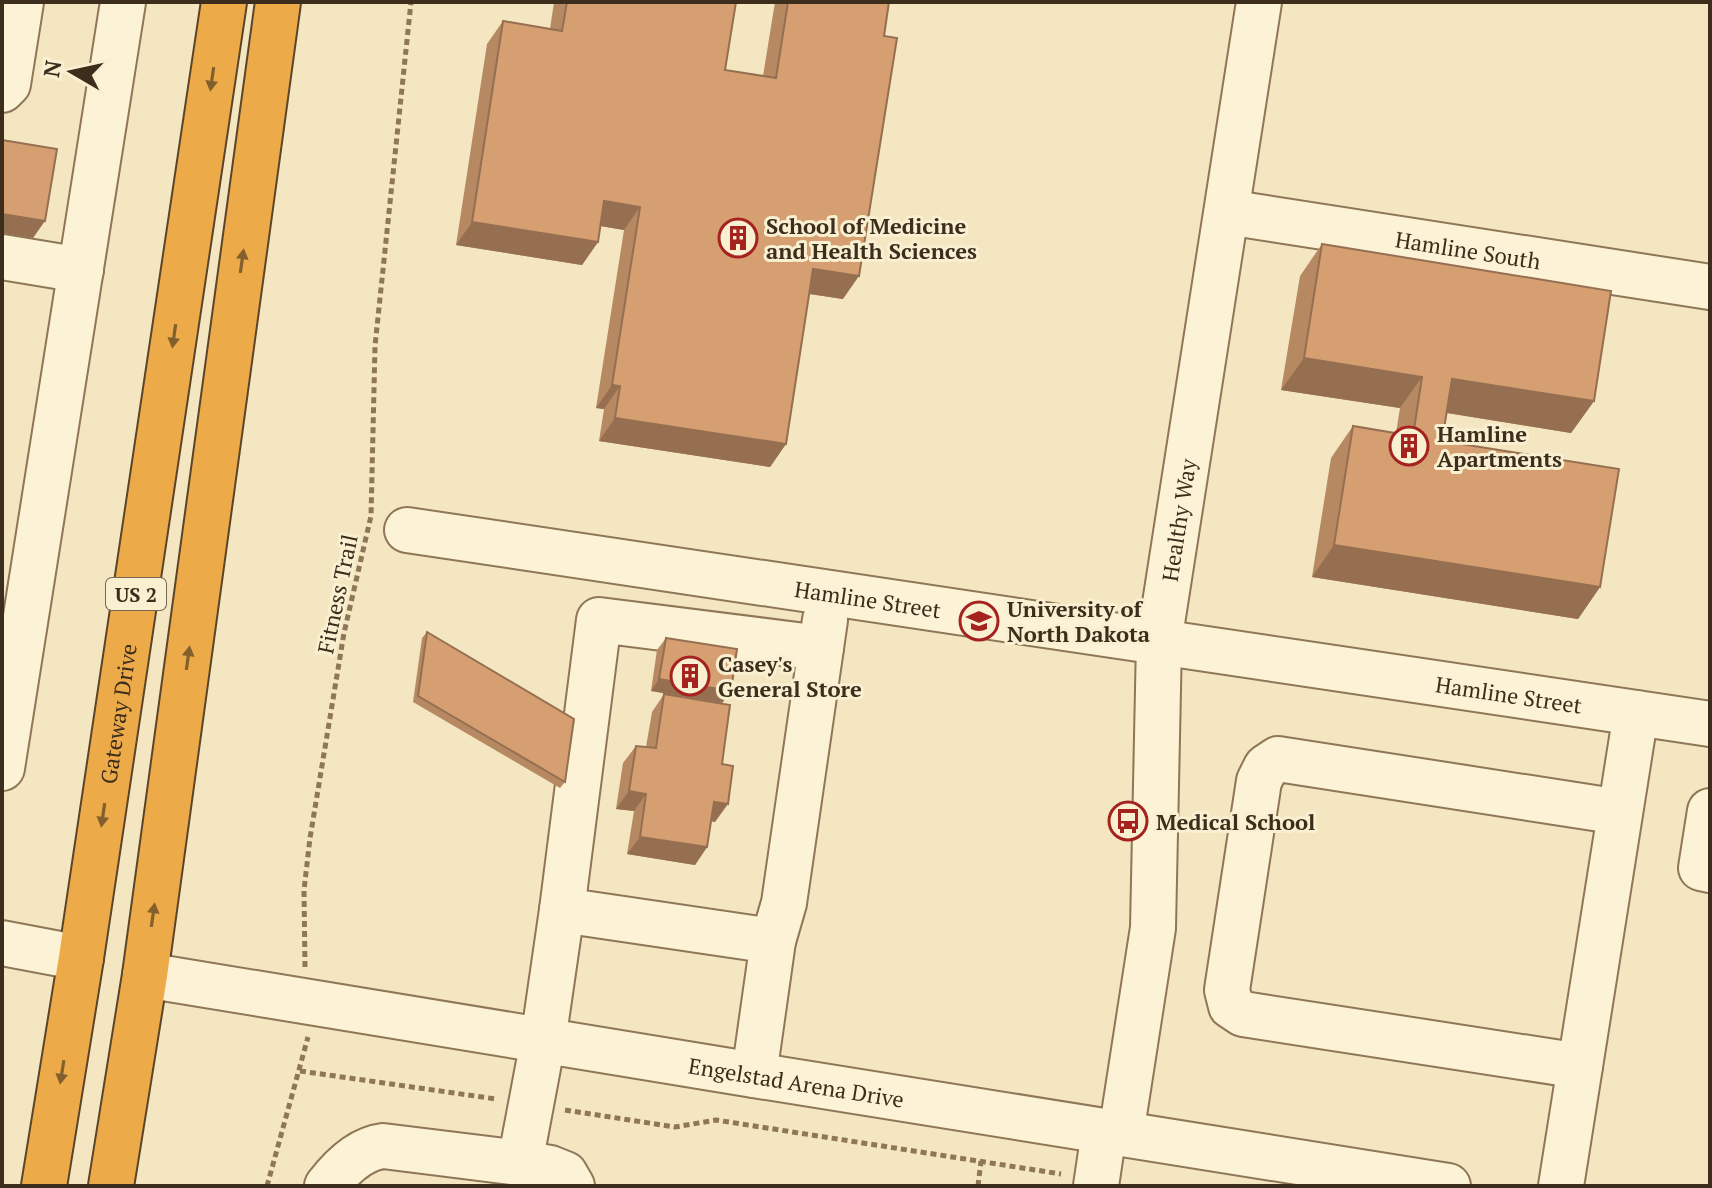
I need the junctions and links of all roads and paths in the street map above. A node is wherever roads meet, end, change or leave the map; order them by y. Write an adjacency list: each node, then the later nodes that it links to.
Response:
1 (21, 2): 7 (street)
2 (123, 2): 10 (street)
3 (224, 2): 25 (highway, Gateway Drive / US 2, one-way to 25)
4 (278, 2): 26 (highway, US 2, one-way to 4)
5 (411, 2): 27 (path, Fitness Trail)
6 (1259, 2): 8 (street, Healthy Way)
7 (2, 90)
8 (1227, 212): 11 (street, Hamline South); 14 (street, Healthy Way)
9 (2, 257): 10 (street)
10 (81, 270): 18 (street)
11 (1710, 287)
12 (407, 530): 13 (street, Hamline Street)
13 (829, 593): 14 (street, Hamline Street); 15 (street)
14 (1159, 642): 16 (street, Hamline Street); 33 (street, Healthy Way)
15 (821, 648): 22 (street); 23 (street)
16 (1636, 713): 17 (street, Hamline Street); 20 (street)
17 (1710, 724)
18 (2, 768)
19 (1710, 811): 21 (street)
20 (1620, 812): 29 (street); 29 (street)
21 (1710, 870)
22 (562, 910): 23 (street); 28 (street)
23 (773, 941): 31 (street)
24 (2, 943): 25 (street)
25 (81, 958): 26 (highway); 38 (highway, Gateway Drive / US 2, one-way to 38)
26 (145, 975): 27 (street, Engelstad Arena Drive); 39 (highway, US 2)
27 (307, 1003): 28 (street, Engelstad Arena Drive); 30 (path, Fitness Trail)
28 (543, 1041): 31 (street, Engelstad Arena Drive); 32 (street)
29 (1580, 1066): 47 (street)
30 (299, 1071): 32 (path); 40 (path, Fitness Trail)
31 (754, 1075): 33 (street, Engelstad Arena Drive)
32 (531, 1104): 35 (path); 36 (street)
33 (1120, 1134): 37 (street, Healthy Way); 46 (street, Engelstad Arena Drive)
34 (383, 1146): 36 (street); 41 (street); 42 (street); 43 (street)
35 (981, 1161): 37 (path); 45 (path)
36 (520, 1163): 44 (street)
37 (1106, 1184)
38 (44, 1186)
39 (111, 1186)
40 (267, 1186)
41 (327, 1186)
42 (343, 1186)
43 (359, 1186)
44 (572, 1186)
45 (978, 1186)
46 (1448, 1186)
47 (1561, 1186)

